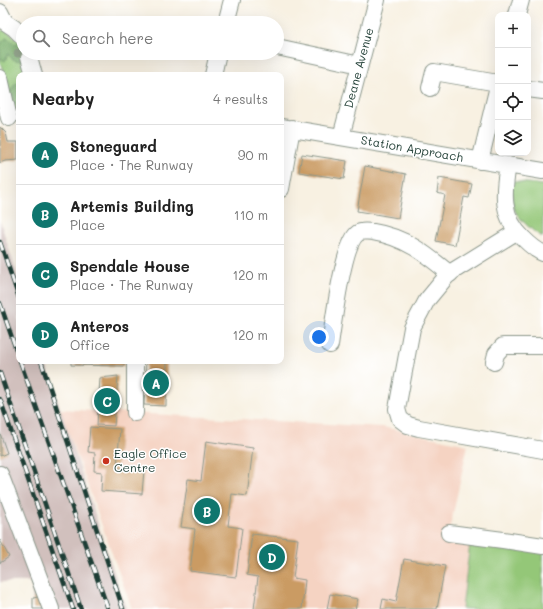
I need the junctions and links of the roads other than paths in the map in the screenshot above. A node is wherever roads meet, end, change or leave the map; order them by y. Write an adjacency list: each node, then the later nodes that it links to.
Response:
1 (232, 0): 6 (street)
2 (377, 0): 13 (street, Deane Avenue)
3 (521, 0): 5 (street)
4 (0, 12): 9 (street)
5 (518, 12)
6 (228, 16)
7 (0, 17): 8 (street)
8 (0, 25)
9 (16, 30)
10 (284, 49): 13 (street)
11 (30, 60): 14 (street)
12 (216, 60): 15 (street)
13 (360, 65): 24 (street, Deane Avenue)
14 (33, 72)
15 (213, 72)
16 (0, 78): 22 (street)
17 (495, 82): 18 (street)
18 (430, 88)
19 (531, 89): 20 (street)
20 (543, 91)
21 (495, 98): 26 (street)
22 (9, 118)
23 (286, 128): 24 (street, Station Approach); 25 (street)
24 (341, 137): 26 (street, Station Approach)
25 (284, 152)
26 (480, 161): 27 (street, Station Approach)
27 (508, 165): 28 (street, Station Approach); 29 (street)
28 (543, 172)
29 (516, 232): 30 (street); 31 (street)
30 (543, 253)
31 (450, 274): 32 (street); 37 (street)
32 (330, 345)
33 (543, 345): 34 (street)
34 (494, 362)
35 (135, 364): 36 (street)
36 (135, 413)
37 (543, 450)
38 (0, 474): 41 (street)
39 (449, 533): 40 (street)
40 (543, 546)
41 (51, 609)

